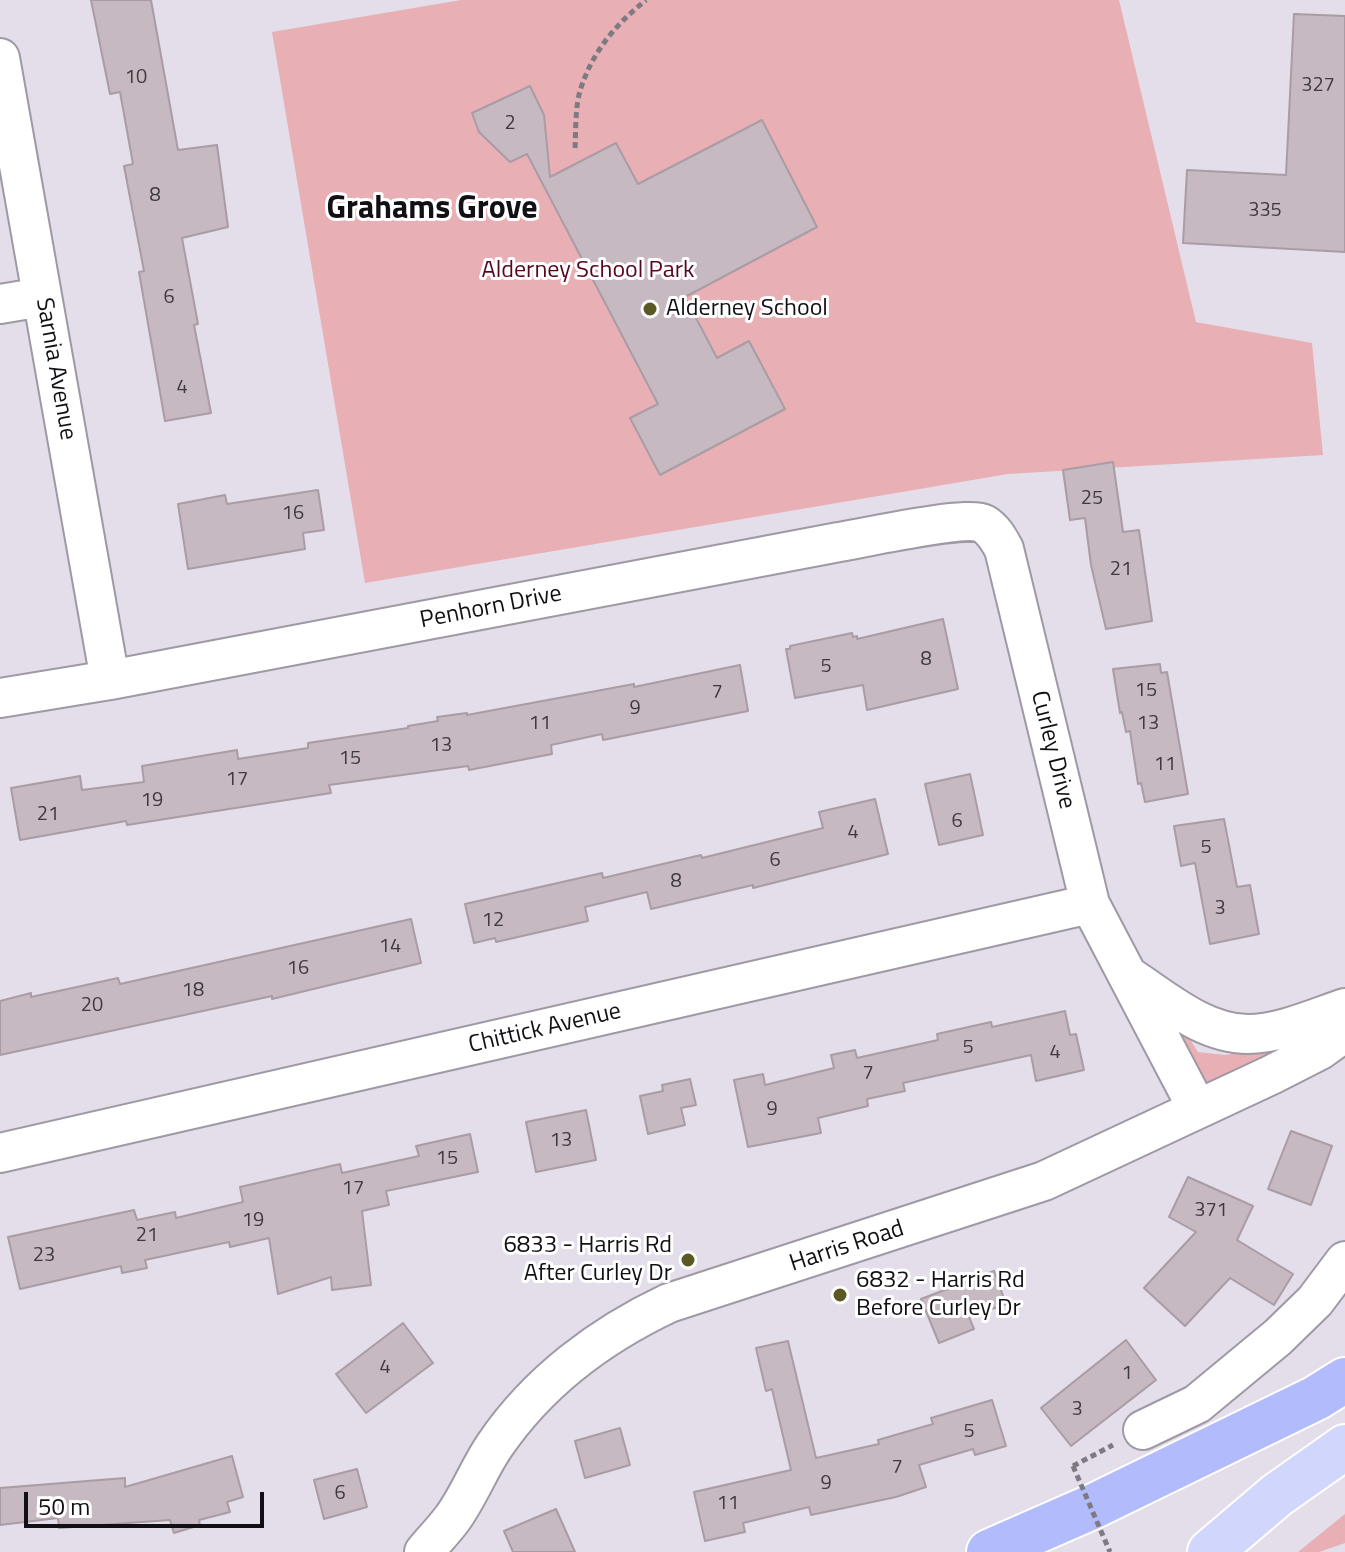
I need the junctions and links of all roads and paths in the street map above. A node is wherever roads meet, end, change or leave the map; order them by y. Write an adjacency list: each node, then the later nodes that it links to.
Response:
1 (646, 0): 3 (path)
2 (0, 58): 4 (street, Sarnia Avenue)
3 (575, 148)
4 (42, 297): 5 (street); 7 (street, Sarnia Avenue)
5 (0, 304)
6 (982, 522): 7 (street, Penhorn Drive); 9 (street, Curley Drive)
7 (110, 680): 8 (street, Penhorn Drive)
8 (0, 698)
9 (1090, 904): 10 (street, Curley Drive); 14 (street, Chittick Avenue)
10 (1129, 976): 11 (street, Curley Drive); 13 (street, Curley Drive)
11 (1345, 1008)
12 (1345, 1032): 13 (street, Harris Road)
13 (1197, 1108): 19 (street, Harris Road)
14 (0, 1153)
15 (1345, 1261): 17 (street)
16 (1345, 1380): 20 (highway)
17 (1143, 1430): 21 (path, bridge)
18 (1345, 1447): 22 (main road)
19 (424, 1552)
20 (989, 1552)
21 (1110, 1552)
22 (1210, 1552)

